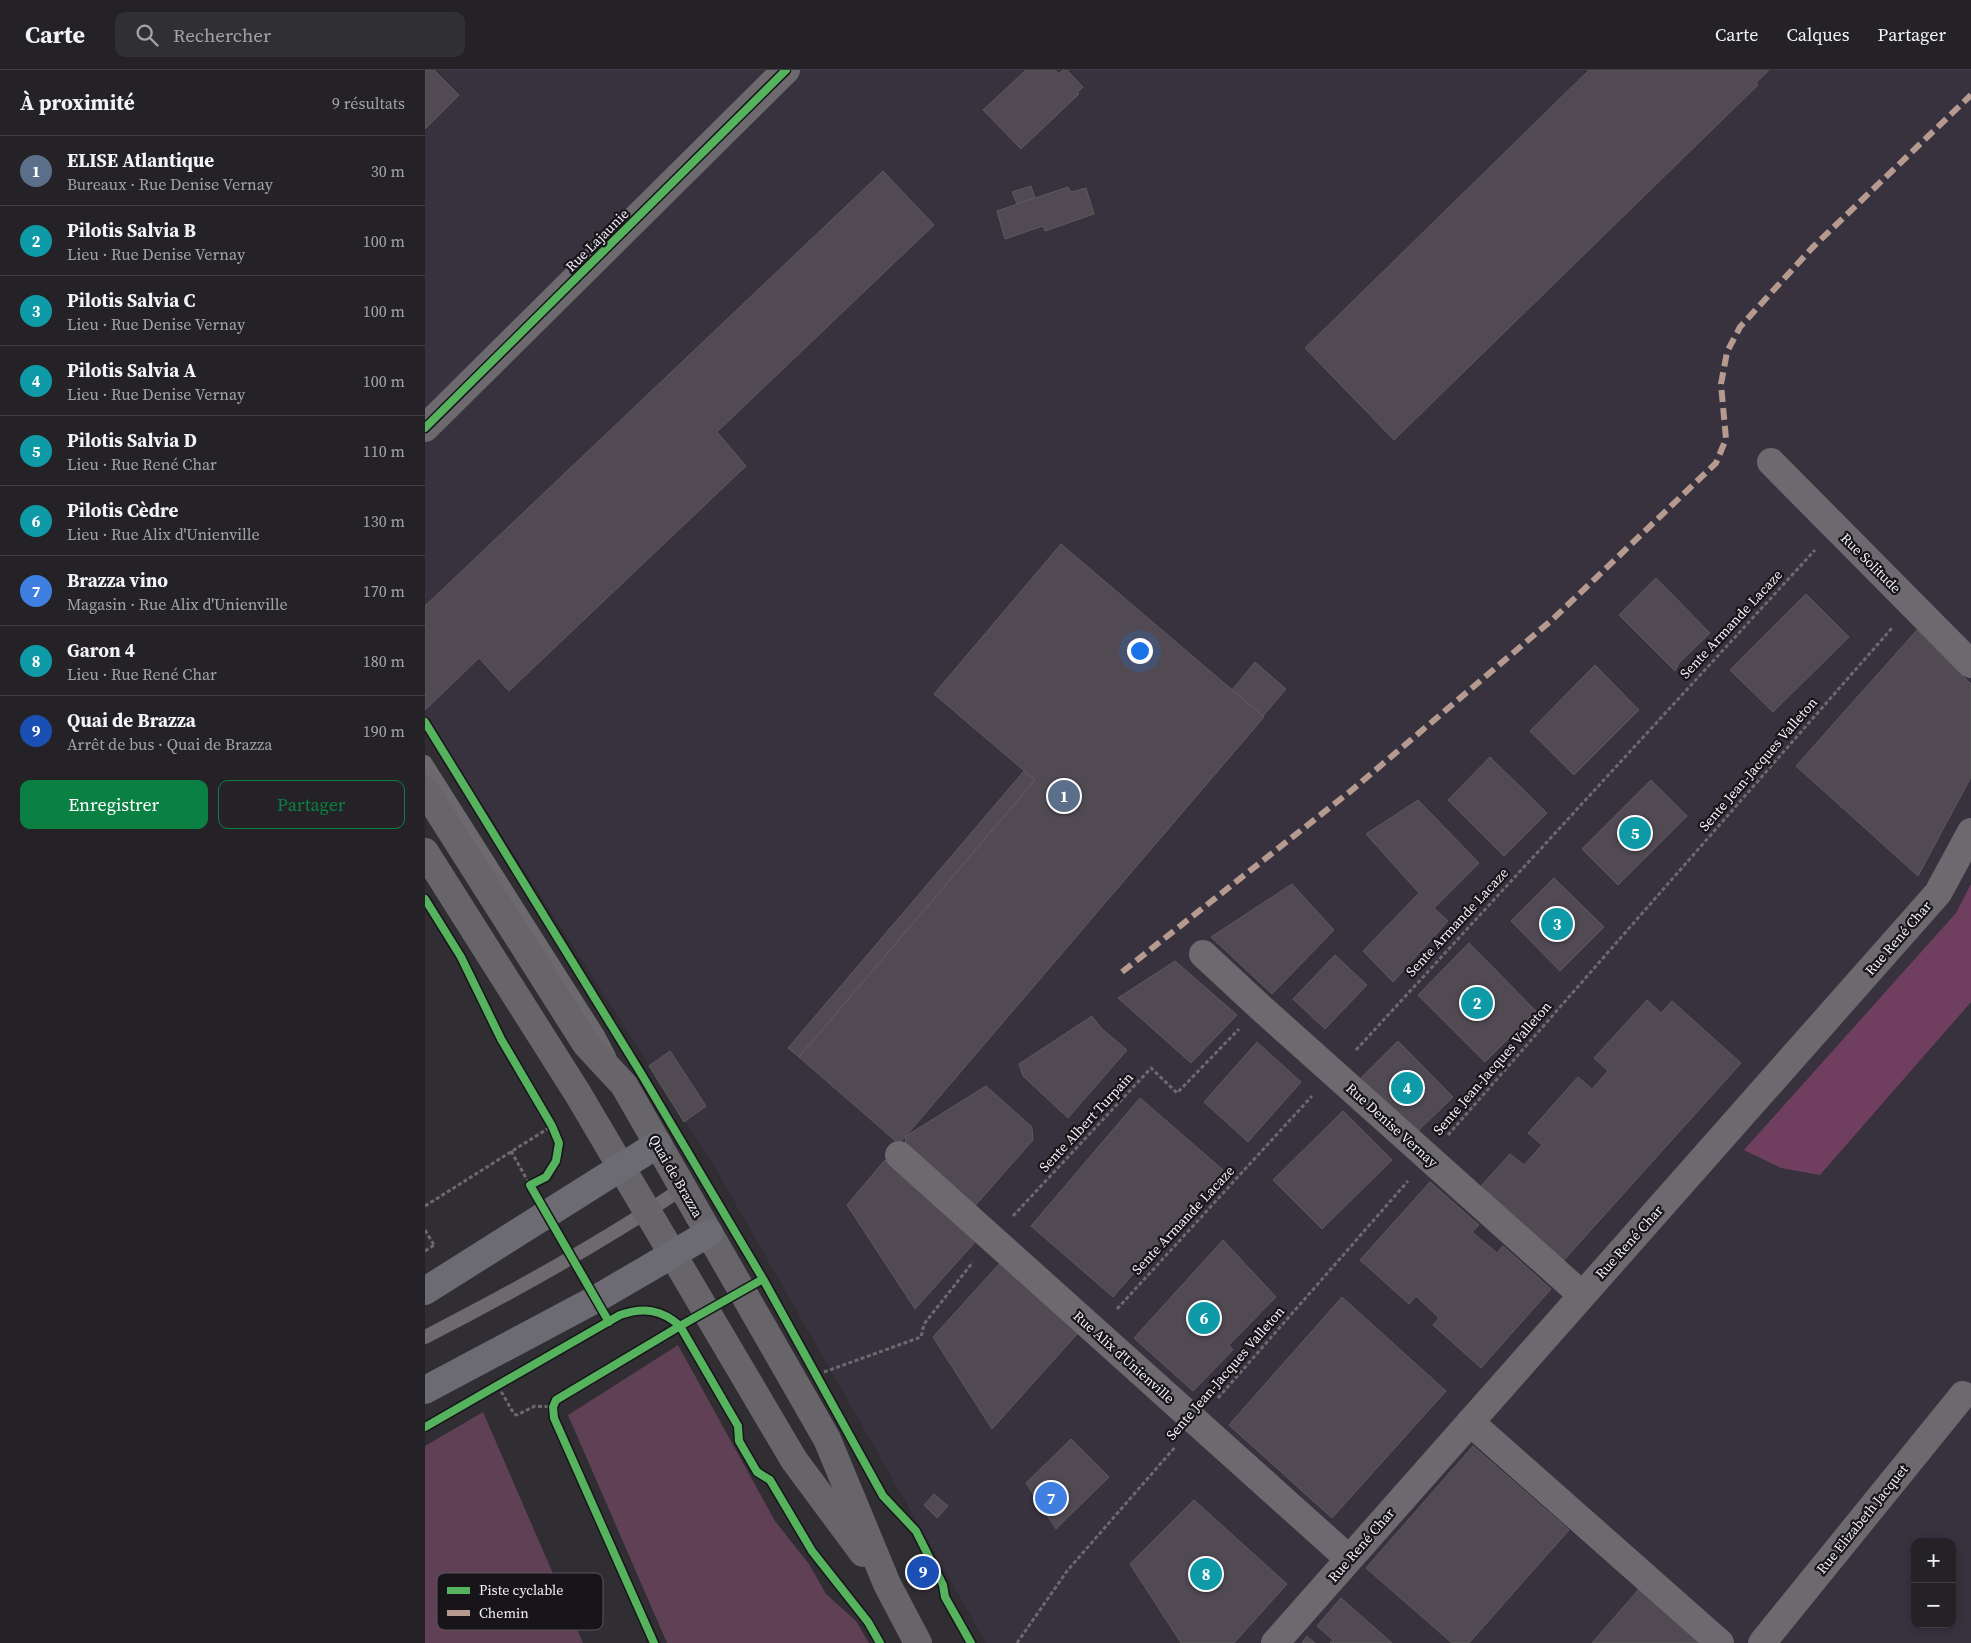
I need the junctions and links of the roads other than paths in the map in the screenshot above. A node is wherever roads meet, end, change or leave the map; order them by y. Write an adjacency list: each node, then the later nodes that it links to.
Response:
1 (786, 70): 2 (street, Rue Lajaunie)
2 (425, 428)
3 (1771, 462): 4 (street, Rue Solitude)
4 (1971, 664)
5 (425, 762): 10 (lane)
6 (425, 790): 10 (main road, Quai de Brazza)
7 (1971, 832): 19 (street, Rue René Char)
8 (425, 852): 13 (main road, Quai de Brazza)
9 (1203, 954): 19 (street, Rue Denise Vernay)
10 (624, 1085): 11 (main road, Quai de Brazza)
11 (658, 1144): 13 (main road); 14 (main road, Quai de Brazza)
12 (899, 1155): 26 (street, Rue Alix d'Unienville)
13 (621, 1167): 15 (main road, Quai de Brazza); 18 (main road)
14 (683, 1188): 15 (lane); 16 (main road, Quai de Brazza)
15 (647, 1212): 17 (main road, Quai de Brazza); 20 (lane)
16 (709, 1233): 17 (main road); 27 (main road, Quai de Brazza)
17 (673, 1255): 23 (main road); 27 (main road, Quai de Brazza)
18 (425, 1292)
19 (1582, 1295): 25 (street, Rue René Char)
20 (463, 1317): 21 (lane); 22 (lane)
21 (425, 1337)
22 (425, 1344)
23 (425, 1390)
24 (1963, 1396): 31 (street, Rue Elizabeth Jacquet)
25 (1470, 1422): 26 (street, Rue René Char); 30 (street)
26 (1349, 1559): 29 (street, Rue René Char)
27 (887, 1584): 28 (main road, Quai de Brazza)
28 (918, 1643)
29 (1275, 1643)
30 (1720, 1643)
31 (1762, 1643)

